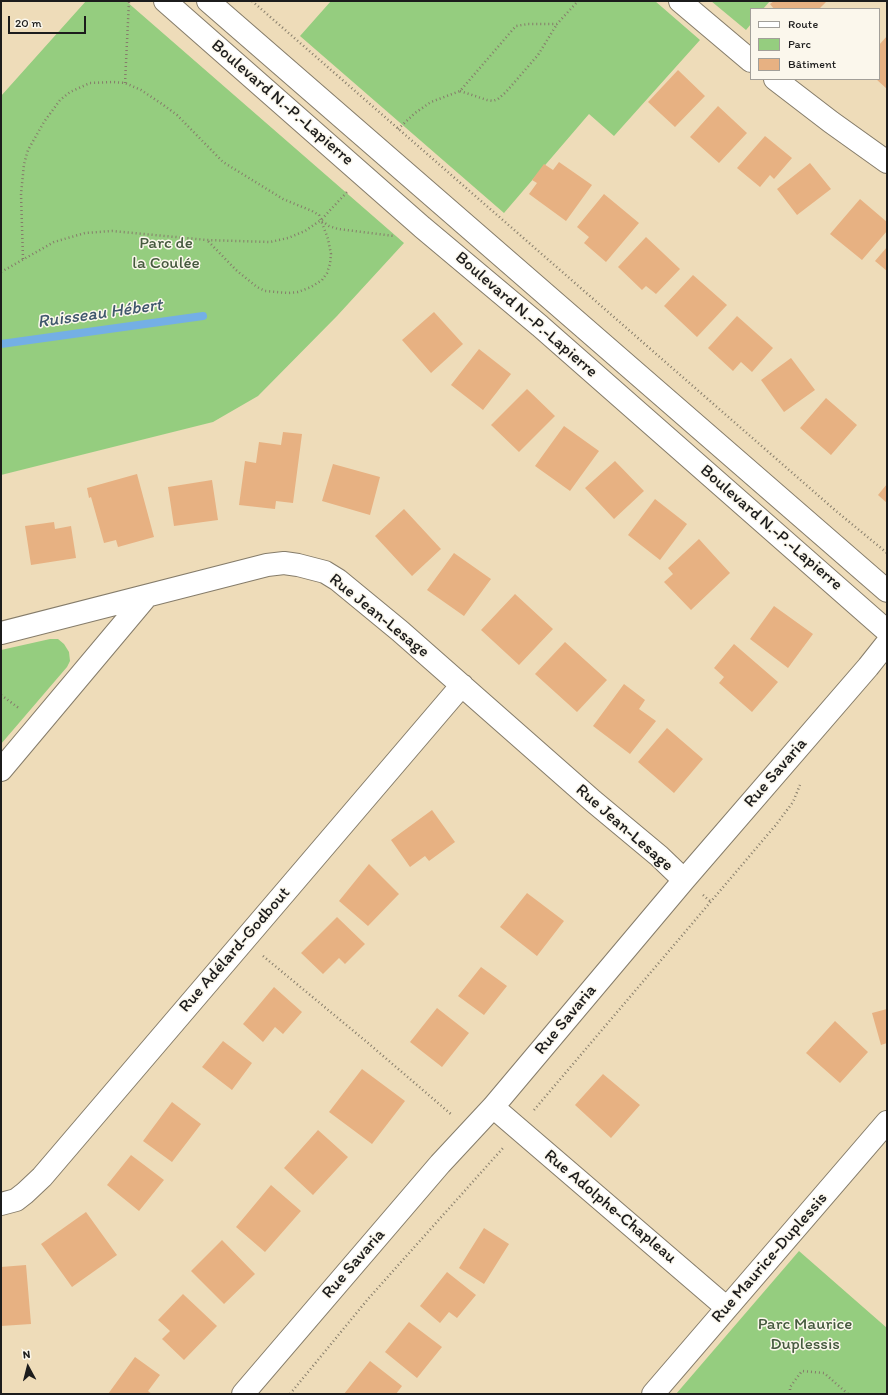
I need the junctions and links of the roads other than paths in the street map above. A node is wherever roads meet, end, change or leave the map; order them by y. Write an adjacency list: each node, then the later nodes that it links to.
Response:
1 (165, 1): 9 (street, Boulevard N.-P.-Lapierre)
2 (208, 1): 7 (street, Boulevard N.-P.-Lapierre)
3 (680, 1): 4 (street)
4 (750, 60)
5 (775, 80): 6 (street)
6 (887, 162)
7 (887, 591)
8 (147, 596): 10 (street, Rue Jean-Lesage); 12 (street, Rue Jean-Lesage); 13 (street)
9 (887, 631)
10 (1, 633)
11 (887, 643): 14 (street, Rue Savaria)
12 (462, 685): 14 (street, Rue Jean-Lesage); 17 (street, Rue Adélard-Godbout)
13 (1, 770)
14 (684, 880): 15 (street, Rue Savaria)
15 (493, 1107): 18 (street, Rue Adolphe-Chapleau); 19 (street, Rue Savaria)
16 (887, 1122): 18 (street, Rue Maurice-Duplessis)
17 (1, 1204)
18 (727, 1308): 20 (street, Rue Maurice-Duplessis)
19 (243, 1394)
20 (653, 1394)

